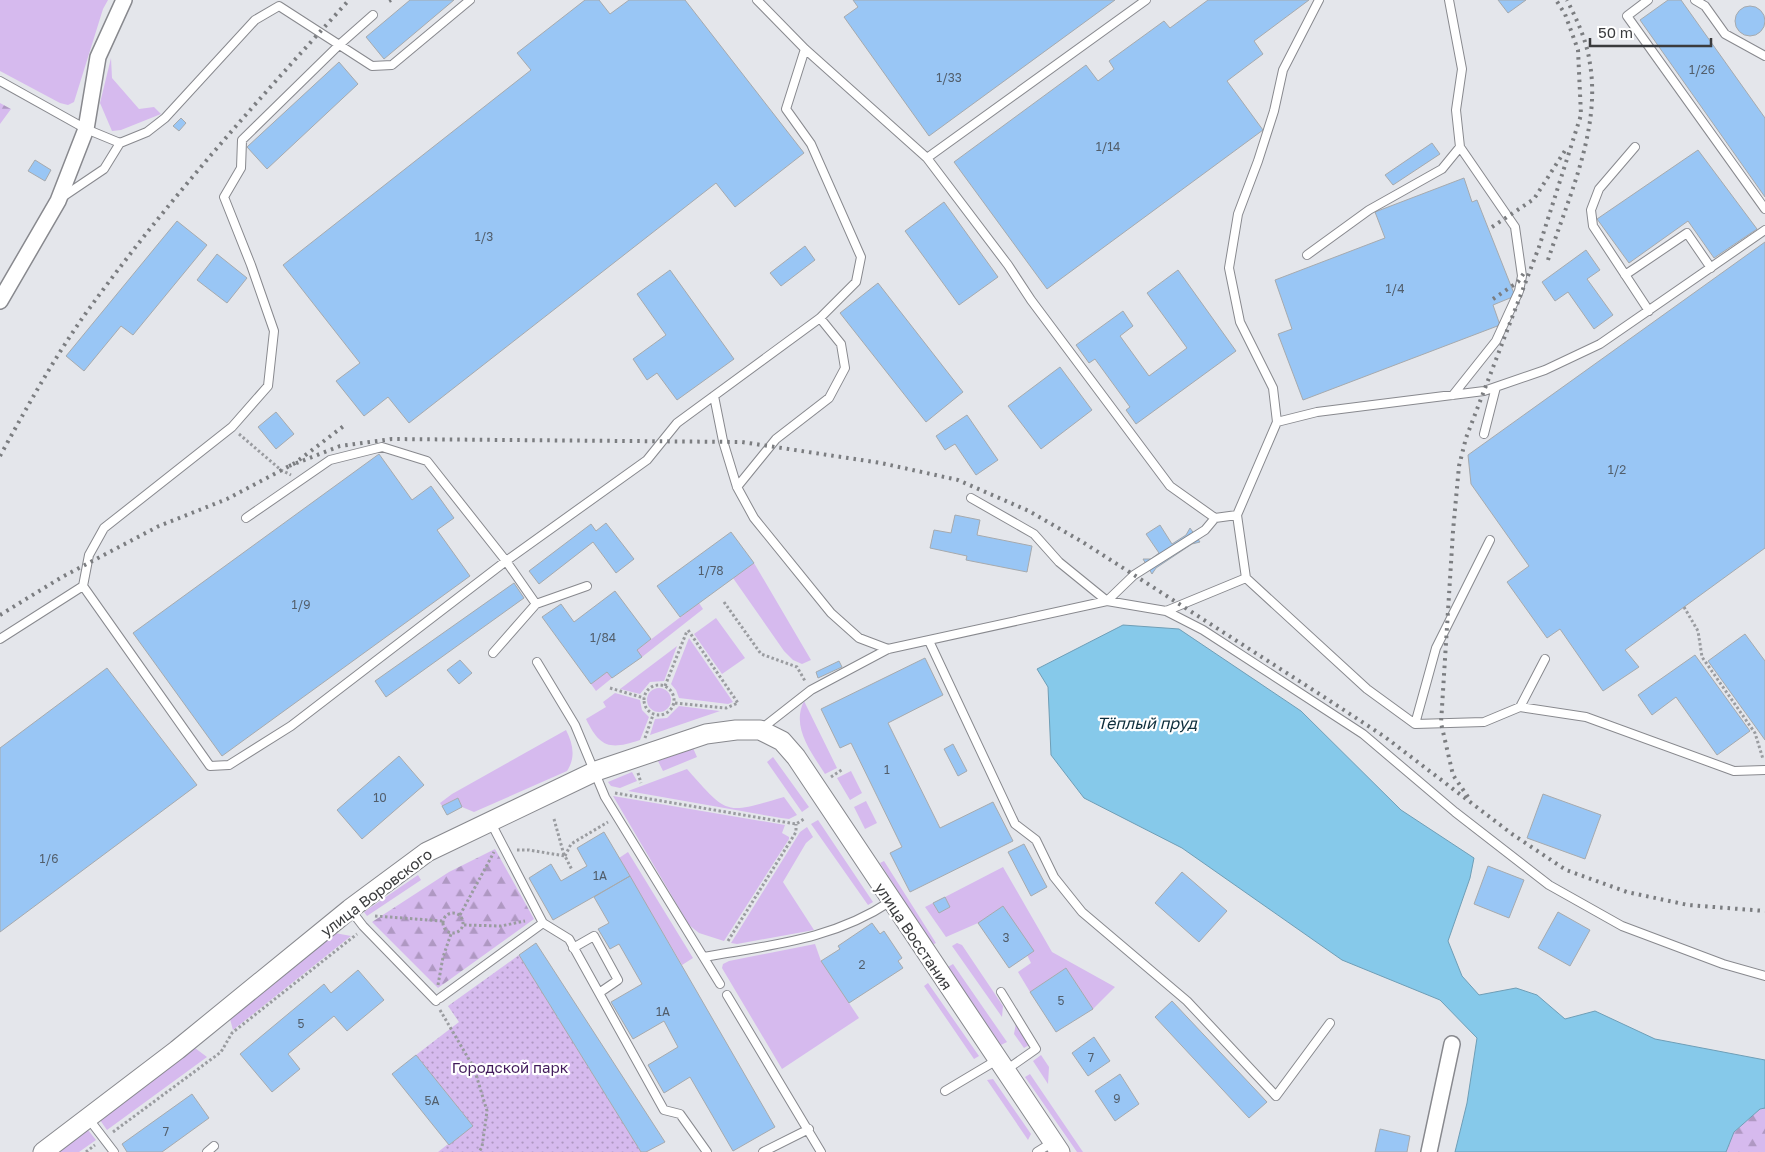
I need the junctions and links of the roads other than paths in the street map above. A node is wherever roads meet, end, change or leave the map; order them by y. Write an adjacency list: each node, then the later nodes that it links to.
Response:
1 (124, 0): 14 (street)
2 (470, 0): 10 (lane)
3 (756, 0): 11 (lane)
4 (1146, 0): 18 (lane)
5 (1319, 0): 31 (lane)
6 (1449, 0): 16 (lane)
7 (1648, 0): 20 (lane)
8 (1695, 0): 12 (lane)
9 (373, 16): 10 (lane)
10 (339, 45): 15 (lane); 41 (lane)
11 (804, 49): 18 (lane); 27 (lane)
12 (1765, 56)
13 (0, 80): 14 (lane)
14 (86, 128): 15 (lane); 19 (street)
15 (120, 143): 19 (lane)
16 (1460, 147): 22 (lane); 29 (lane)
17 (1635, 147): 24 (lane)
18 (926, 158): 37 (lane)
19 (58, 201): 25 (street)
20 (1765, 209)
21 (1765, 230): 23 (lane)
22 (1307, 255)
23 (1711, 268): 24 (lane); 26 (lane)
24 (1625, 275): 26 (lane)
25 (0, 301)
26 (1649, 311): 28 (lane)
27 (820, 318): 30 (lane); 33 (lane)
28 (1496, 387): 29 (lane); 32 (lane)
29 (1452, 395): 31 (lane)
30 (714, 396): 33 (lane); 39 (lane)
31 (1277, 422): 35 (lane)
32 (1484, 434)
33 (737, 487): 48 (lane)
34 (971, 498): 43 (lane)
35 (1237, 515): 37 (lane); 40 (lane)
36 (246, 518): 39 (lane)
37 (1215, 518): 43 (lane)
38 (1490, 540): 53 (lane)
39 (506, 561): 41 (lane); 44 (lane)
40 (1246, 578): 45 (lane); 53 (lane)
41 (84, 586): 46 (lane)
42 (587, 586): 44 (lane)
43 (1106, 601): 45 (lane); 47 (lane)
44 (536, 604): 49 (lane)
45 (1166, 611): 63 (lane)
46 (0, 639)
47 (929, 641): 48 (lane); 68 (lane)
48 (888, 649): 54 (lane)
49 (493, 653)
50 (1545, 659): 52 (lane)
51 (537, 662): 56 (lane)
52 (1520, 707): 53 (lane); 55 (lane)
53 (1415, 724)
54 (760, 730): 56 (street, улица Воровского); 58 (street, улица Восстания)
55 (1765, 768)
56 (596, 771): 57 (street, улица Воровского); 62 (lane)
57 (490, 821): 59 (street, улица Воровского); 60 (lane)
58 (891, 901): 62 (lane); 70 (street, улица Восстания)
59 (350, 909): 60 (lane); 72 (street, улица Воровского)
60 (543, 923): 61 (lane)
61 (573, 948): 66 (lane); 66 (lane)
62 (704, 957): 64 (lane)
63 (1765, 976)
64 (720, 984)
65 (1001, 992): 70 (lane)
66 (599, 993): 79 (lane)
67 (727, 995): 73 (lane)
68 (1330, 1023)
69 (1452, 1044): 83 (street)
70 (1001, 1065): 71 (lane); 75 (street, улица Восстания)
71 (945, 1091)
72 (88, 1118): 76 (street, улица Воровского); 77 (lane)
73 (809, 1129): 80 (lane); 81 (lane)
74 (214, 1146): 78 (lane)
75 (1056, 1147): 82 (lane)
76 (42, 1152)
77 (114, 1152)
78 (207, 1152)
79 (707, 1152)
80 (763, 1152)
81 (821, 1152)
82 (1037, 1152)
83 (1429, 1152)

